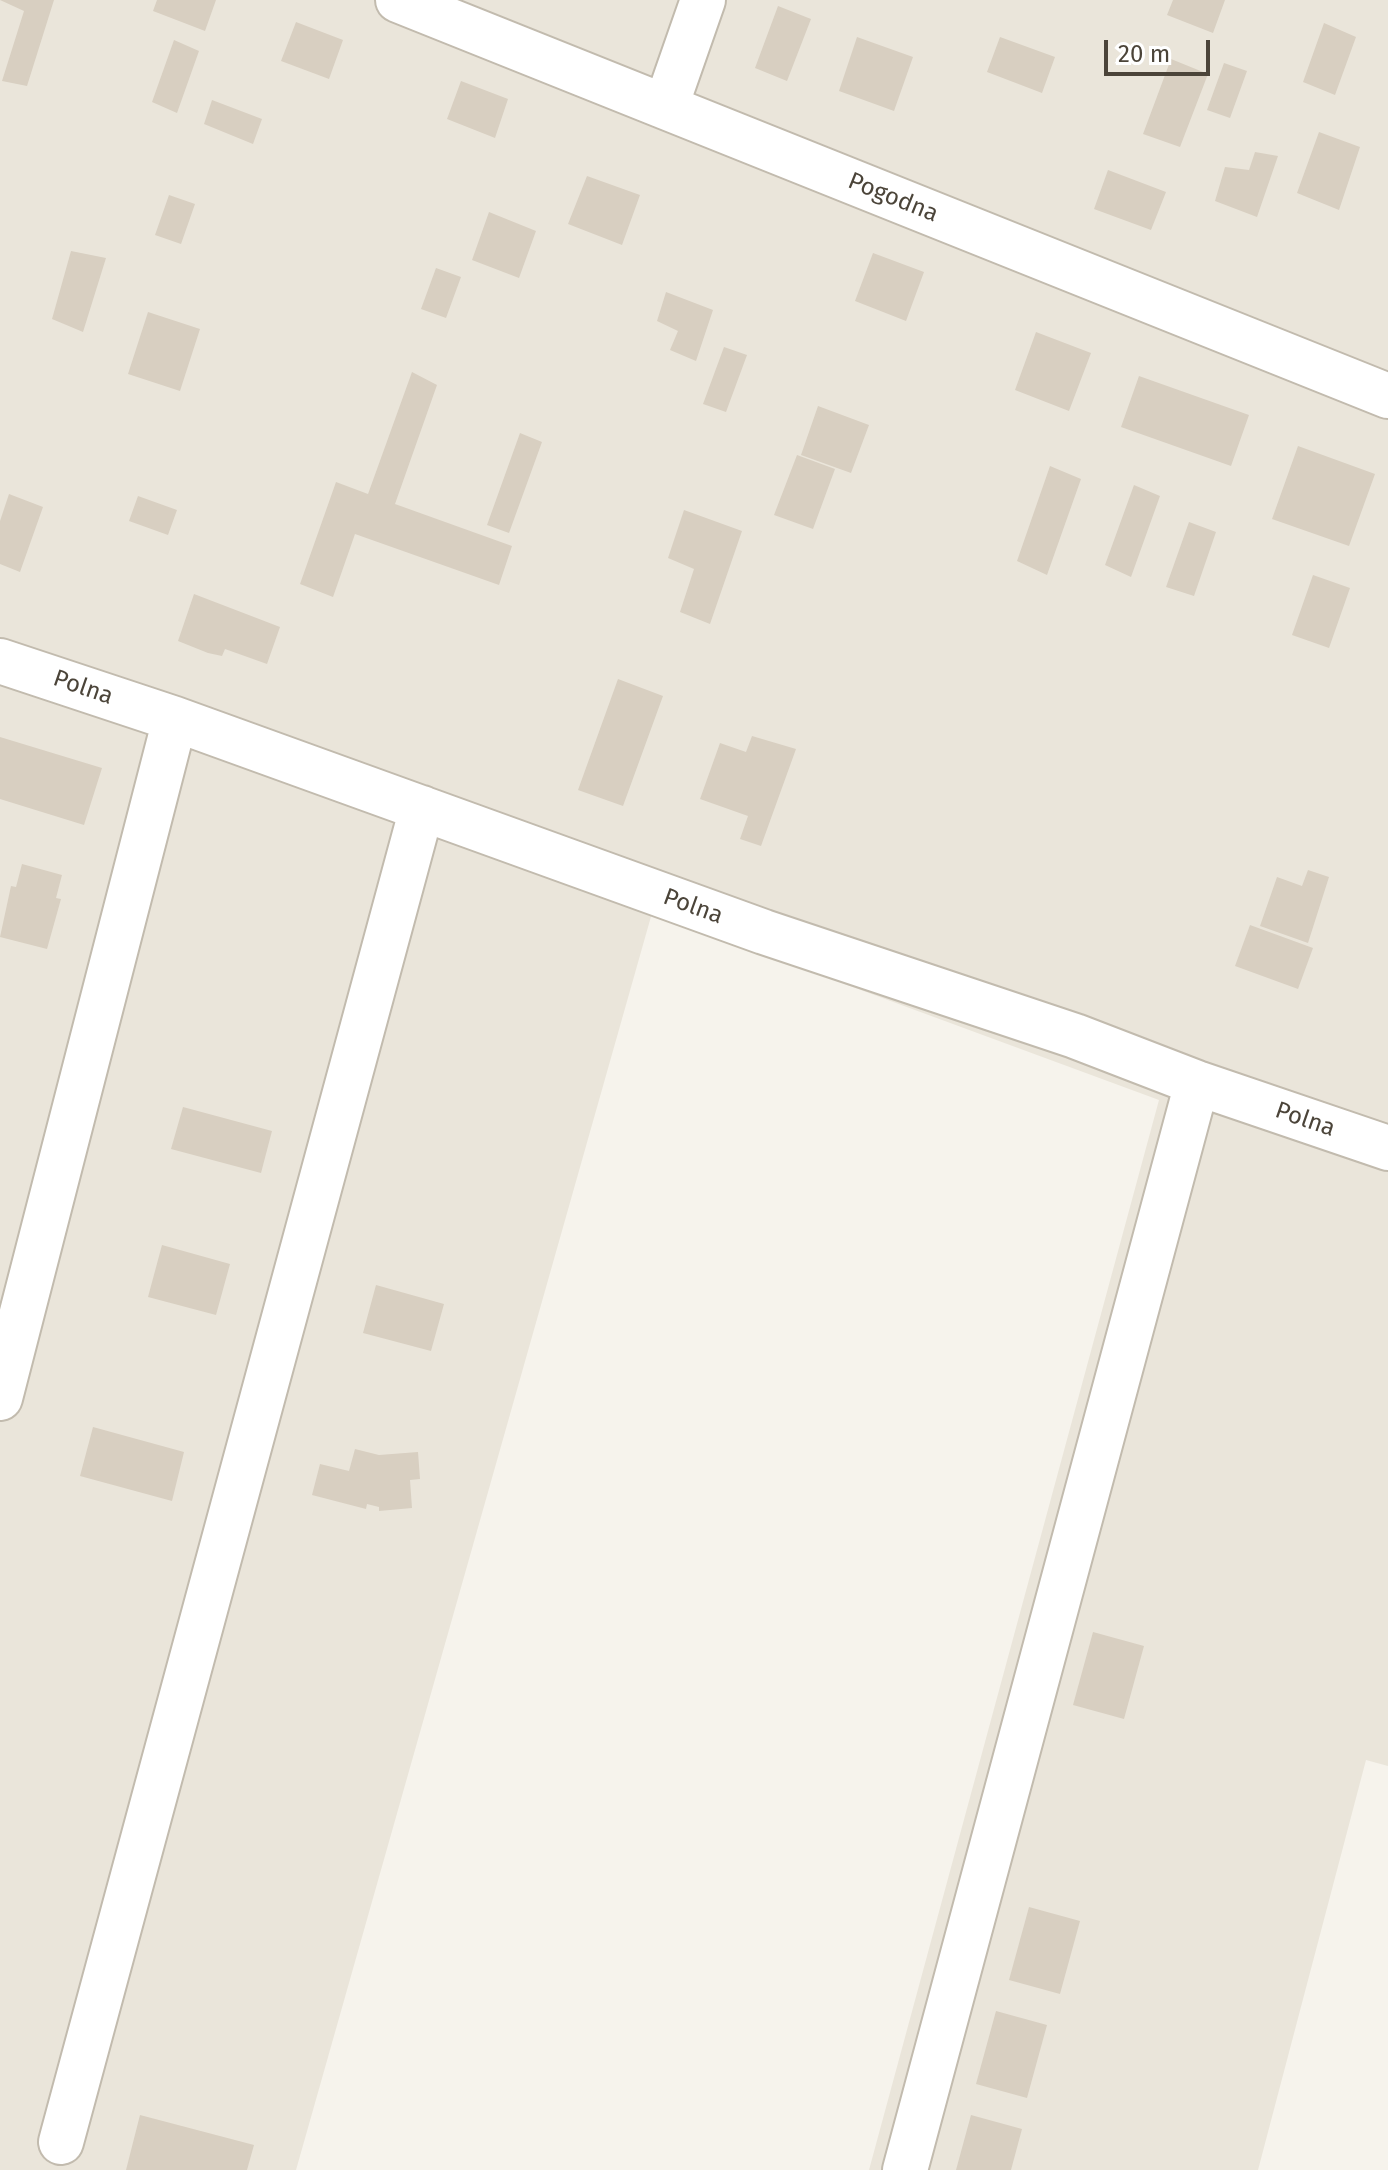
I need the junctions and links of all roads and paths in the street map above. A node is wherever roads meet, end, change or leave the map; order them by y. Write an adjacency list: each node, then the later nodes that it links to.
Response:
1 (398, 0): 3 (street, Pogodna)
2 (703, 0): 3 (street)
3 (666, 106): 4 (street, Pogodna)
4 (1388, 396)
5 (0, 661): 6 (street, Polna)
6 (175, 719): 7 (street, Polna); 10 (street)
7 (422, 808): 8 (street, Polna); 11 (street)
8 (1197, 1083): 9 (street, Polna); 12 (street)
9 (1388, 1148)
10 (0, 1398)
11 (61, 2142)
12 (905, 2170)

